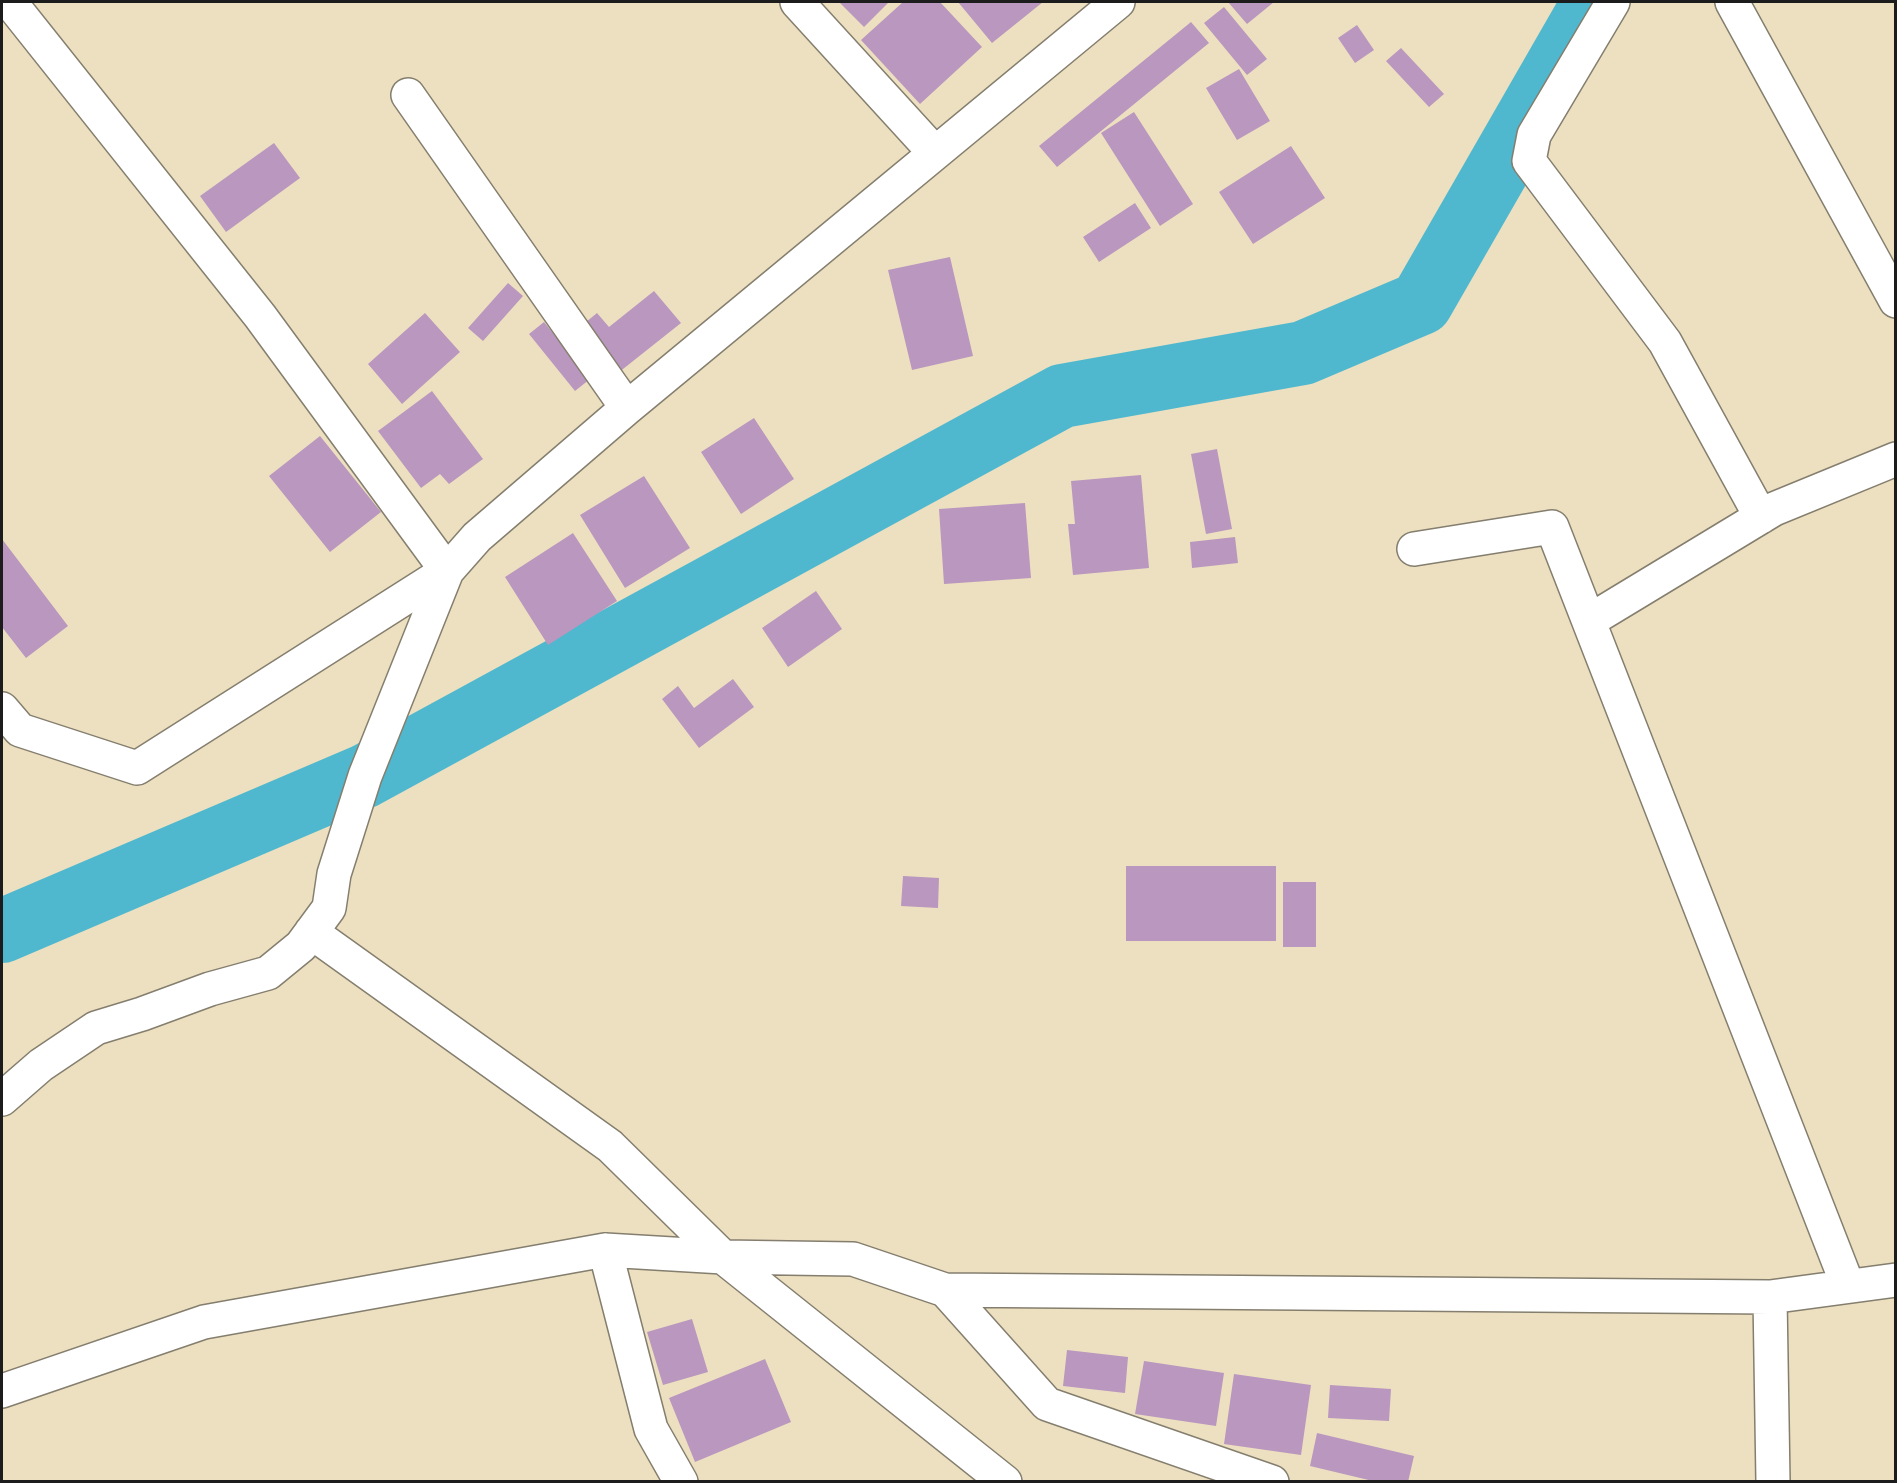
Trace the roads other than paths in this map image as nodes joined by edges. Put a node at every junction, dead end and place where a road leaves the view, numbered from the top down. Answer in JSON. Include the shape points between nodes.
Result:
{"nodes":[{"id":1,"x":10,"y":2,"type":"edge"},
{"id":2,"x":797,"y":2,"type":"edge"},
{"id":3,"x":1118,"y":2,"type":"edge"},
{"id":4,"x":1613,"y":2,"type":"edge"},
{"id":5,"x":1732,"y":2,"type":"edge"},
{"id":6,"x":408,"y":95,"type":"dead end"},
{"id":7,"x":935,"y":153,"type":"junction"},
{"id":8,"x":1896,"y":301,"type":"edge"},
{"id":9,"x":627,"y":408,"type":"junction"},
{"id":10,"x":1896,"y":459,"type":"edge"},
{"id":11,"x":1761,"y":517,"type":"junction"},
{"id":12,"x":1414,"y":549,"type":"dead end"},
{"id":13,"x":447,"y":571,"type":"junction"},
{"id":14,"x":1589,"y":621,"type":"junction"},
{"id":15,"x":2,"y":709,"type":"edge"},
{"id":16,"x":311,"y":932,"type":"junction"},
{"id":17,"x":2,"y":1099,"type":"edge"},
{"id":18,"x":605,"y":1250,"type":"junction"},
{"id":19,"x":723,"y":1257,"type":"junction"},
{"id":20,"x":1896,"y":1280,"type":"edge"},
{"id":21,"x":1848,"y":1286,"type":"junction"},
{"id":22,"x":945,"y":1290,"type":"junction"},
{"id":23,"x":1770,"y":1297,"type":"junction"},
{"id":24,"x":2,"y":1391,"type":"edge"},
{"id":25,"x":681,"y":1482,"type":"edge"},
{"id":26,"x":1005,"y":1482,"type":"edge"},
{"id":27,"x":1272,"y":1482,"type":"edge"},
{"id":28,"x":1773,"y":1482,"type":"edge"}],
"edges":[{"from":1,"to":13,"type":"street","via":[[260,316]]},
{"from":2,"to":7,"type":"street"},
{"from":3,"to":7,"type":"street"},
{"from":4,"to":11,"type":"street","via":[[1534,135],[1529,161],[1665,342]]},
{"from":5,"to":8,"type":"street"},
{"from":6,"to":9,"type":"street"},
{"from":7,"to":9,"type":"street"},
{"from":9,"to":13,"type":"street","via":[[477,537]]},
{"from":10,"to":11,"type":"street"},
{"from":11,"to":14,"type":"street"},
{"from":12,"to":14,"type":"street","via":[[1552,526]]},
{"from":13,"to":15,"type":"street","via":[[137,768],[20,730]]},
{"from":13,"to":16,"type":"street","via":[[365,776],[334,874],[329,908]]},
{"from":14,"to":21,"type":"street"},
{"from":16,"to":17,"type":"street","via":[[301,946],[268,973],[96,1028],[41,1065]]},
{"from":16,"to":19,"type":"street","via":[[610,1146]]},
{"from":18,"to":19,"type":"street"},
{"from":18,"to":24,"type":"street","via":[[204,1322]]},
{"from":18,"to":25,"type":"street","via":[[651,1429]]},
{"from":19,"to":22,"type":"street","via":[[853,1259]]},
{"from":19,"to":26,"type":"street"},
{"from":20,"to":21,"type":"street"},
{"from":21,"to":23,"type":"street"},
{"from":22,"to":23,"type":"street"},
{"from":22,"to":27,"type":"street","via":[[1047,1404]]},
{"from":23,"to":28,"type":"street"}]}
